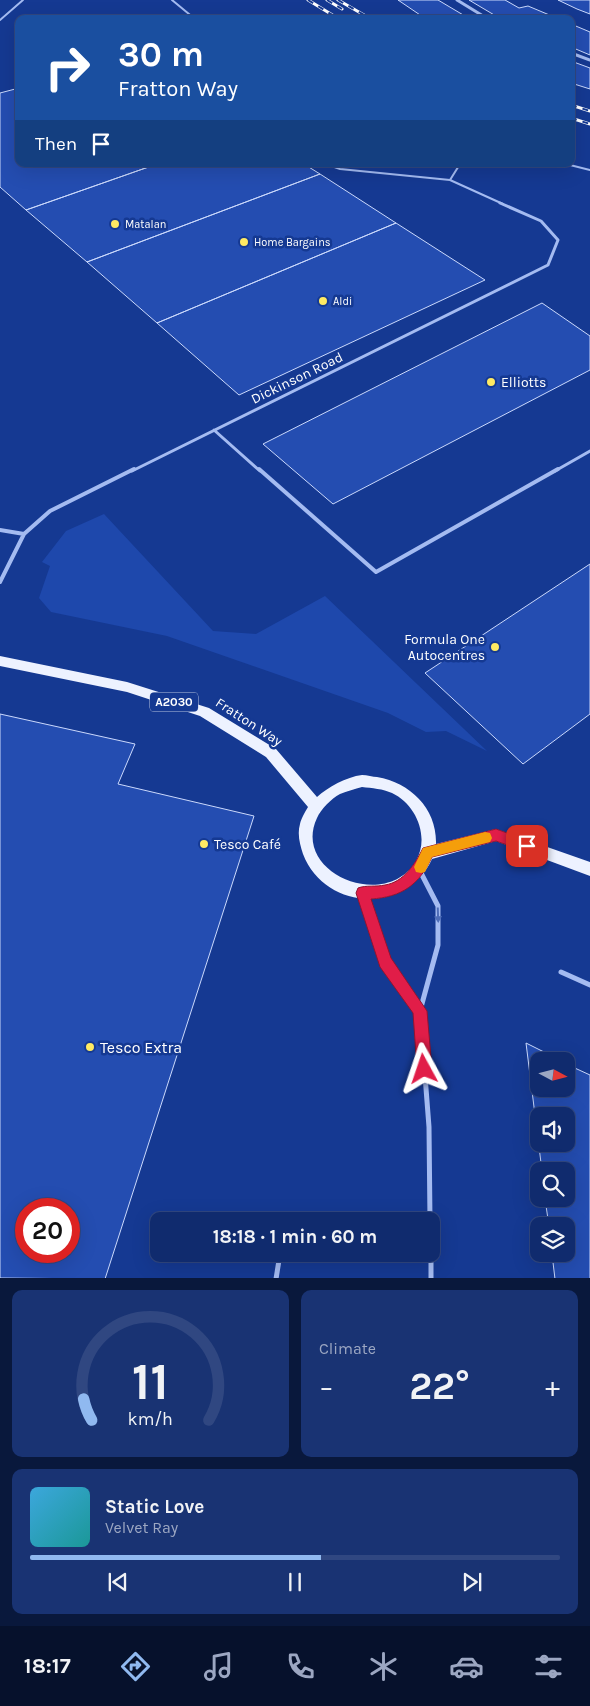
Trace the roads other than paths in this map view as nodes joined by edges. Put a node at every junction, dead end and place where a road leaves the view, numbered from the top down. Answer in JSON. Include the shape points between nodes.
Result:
{"nodes":[{"id":1,"x":23,"y":0,"type":"edge"},
{"id":2,"x":172,"y":0,"type":"edge"},
{"id":3,"x":456,"y":0,"type":"edge"},
{"id":4,"x":190,"y":15,"type":"edge"},
{"id":5,"x":481,"y":15,"type":"edge"},
{"id":6,"x":0,"y":20,"type":"edge"},
{"id":7,"x":575,"y":54,"type":"edge"},
{"id":8,"x":590,"y":60,"type":"edge"},
{"id":9,"x":575,"y":166,"type":"edge"},
{"id":10,"x":334,"y":167,"type":"edge"},
{"id":11,"x":458,"y":167,"type":"edge"},
{"id":12,"x":590,"y":170,"type":"edge"},
{"id":13,"x":450,"y":180,"type":"junction"},
{"id":14,"x":214,"y":430,"type":"junction"},
{"id":15,"x":590,"y":451,"type":"edge"},
{"id":16,"x":0,"y":530,"type":"edge"},
{"id":17,"x":24,"y":534,"type":"junction"},
{"id":18,"x":0,"y":582,"type":"edge"},
{"id":19,"x":0,"y":661,"type":"edge"},
{"id":20,"x":315,"y":805,"type":"junction"},
{"id":21,"x":428,"y":853,"type":"junction"},
{"id":22,"x":590,"y":869,"type":"edge"},
{"id":23,"x":419,"y":870,"type":"junction"},
{"id":24,"x":362,"y":893,"type":"junction"},
{"id":25,"x":561,"y":972,"type":"dead end"},
{"id":26,"x":590,"y":985,"type":"edge"},
{"id":27,"x":420,"y":1011,"type":"junction"},
{"id":28,"x":430,"y":1212,"type":"edge"},
{"id":29,"x":279,"y":1262,"type":"edge"},
{"id":30,"x":431,"y":1262,"type":"edge"},
{"id":31,"x":276,"y":1278,"type":"edge"},
{"id":32,"x":431,"y":1278,"type":"edge"}],
"edges":[{"from":1,"to":6,"type":"lane"},
{"from":2,"to":4,"type":"lane"},
{"from":3,"to":5,"type":"street"},
{"from":7,"to":8,"type":"street"},
{"from":9,"to":12,"type":"lane"},
{"from":10,"to":13,"type":"lane"},
{"from":11,"to":13,"type":"lane"},
{"from":13,"to":14,"type":"lane","name":"Dickinson Road","via":[[541,221],[558,240],[548,265]]},
{"from":14,"to":15,"type":"lane","via":[[376,572]]},
{"from":14,"to":17,"type":"lane","name":"Dickinson Road","via":[[50,511]]},
{"from":16,"to":17,"type":"lane"},
{"from":17,"to":18,"type":"lane","name":"Dickinson Road"},
{"from":19,"to":20,"type":"main road","name":"Fratton Way","number":"A2030","via":[[128,687],[204,712],[271,752]]},
{"from":20,"to":21,"type":"main road","via":[[327,793],[344,784],[362,781],[381,783],[400,791],[414,802],[425,818],[430,835]]},
{"from":20,"to":24,"type":"main road","via":[[306,822],[305,841],[311,859],[324,875],[336,883]]},
{"from":21,"to":22,"type":"main road","via":[[496,835]]},
{"from":21,"to":23,"type":"main road"},
{"from":23,"to":24,"type":"main road","via":[[406,883],[388,891]]},
{"from":23,"to":27,"type":"lane","one_way":true,"via":[[438,906],[438,945]]},
{"from":24,"to":27,"type":"lane","via":[[385,962]]},
{"from":25,"to":26,"type":"lane"},
{"from":27,"to":28,"type":"lane","via":[[429,1127]]},
{"from":29,"to":31,"type":"lane"},
{"from":30,"to":32,"type":"lane"}]}
